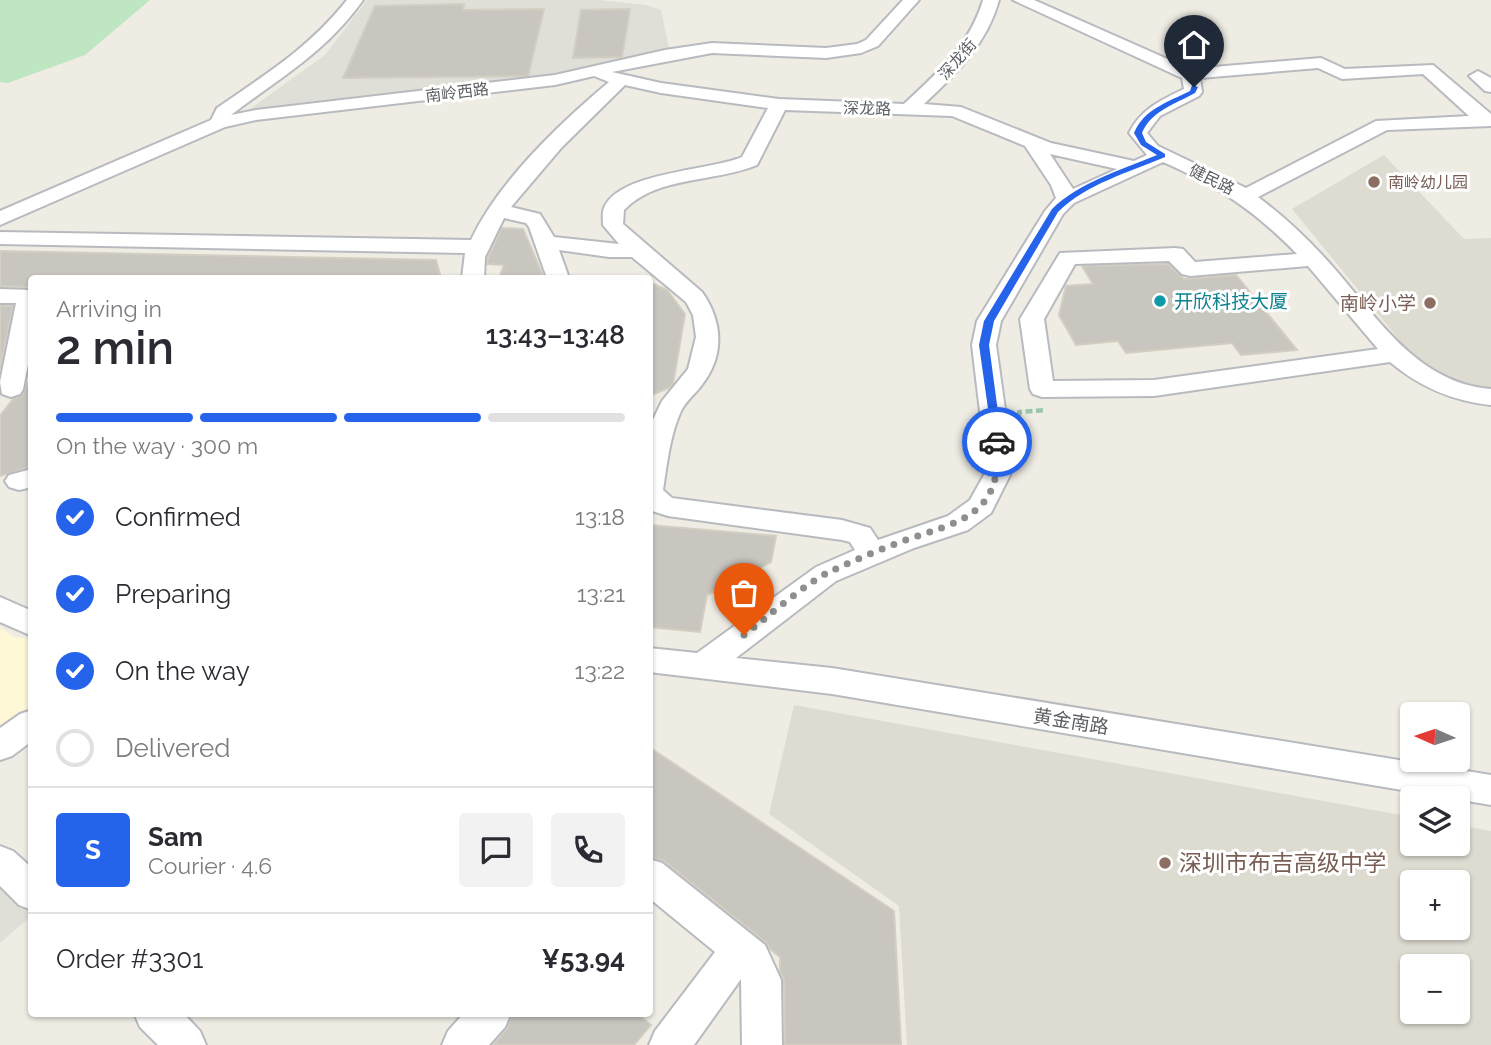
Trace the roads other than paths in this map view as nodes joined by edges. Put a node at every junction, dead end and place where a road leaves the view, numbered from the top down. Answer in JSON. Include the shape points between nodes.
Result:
{"nodes":[{"id":1,"x":355,"y":0,"type":"edge"},
{"id":2,"x":911,"y":0,"type":"edge"},
{"id":3,"x":991,"y":0,"type":"edge"},
{"id":4,"x":1021,"y":0,"type":"edge"},
{"id":5,"x":592,"y":72,"type":"junction"},
{"id":6,"x":1188,"y":74,"type":"junction"},
{"id":7,"x":622,"y":79,"type":"junction"},
{"id":8,"x":779,"y":104,"type":"junction"},
{"id":9,"x":909,"y":109,"type":"junction"},
{"id":10,"x":1488,"y":120,"type":"edge"},
{"id":11,"x":219,"y":123,"type":"junction"},
{"id":12,"x":1032,"y":143,"type":"junction"},
{"id":13,"x":1163,"y":155,"type":"junction"},
{"id":14,"x":1135,"y":167,"type":"junction"},
{"id":15,"x":1245,"y":196,"type":"junction"},
{"id":16,"x":1067,"y":199,"type":"junction"},
{"id":17,"x":500,"y":211,"type":"junction"},
{"id":18,"x":0,"y":219,"type":"edge"},
{"id":19,"x":0,"y":238,"type":"edge"},
{"id":20,"x":545,"y":242,"type":"junction"},
{"id":21,"x":476,"y":247,"type":"junction"},
{"id":22,"x":638,"y":250,"type":"junction"},
{"id":23,"x":1314,"y":259,"type":"junction"},
{"id":24,"x":472,"y":275,"type":"edge"},
{"id":25,"x":557,"y":275,"type":"edge"},
{"id":26,"x":0,"y":296,"type":"edge"},
{"id":27,"x":28,"y":297,"type":"edge"},
{"id":28,"x":28,"y":308,"type":"edge"},
{"id":29,"x":1395,"y":354,"type":"junction"},
{"id":30,"x":14,"y":389,"type":"edge"},
{"id":31,"x":1491,"y":397,"type":"edge"},
{"id":32,"x":657,"y":418,"type":"edge"},
{"id":33,"x":653,"y":454,"type":"edge"},
{"id":34,"x":654,"y":505,"type":"edge"},
{"id":35,"x":873,"y":554,"type":"junction"},
{"id":36,"x":0,"y":608,"type":"edge"},
{"id":37,"x":28,"y":623,"type":"edge"},
{"id":38,"x":653,"y":660,"type":"edge"},
{"id":39,"x":702,"y":666,"type":"junction"},
{"id":40,"x":28,"y":726,"type":"edge"},
{"id":41,"x":0,"y":746,"type":"edge"},
{"id":42,"x":1491,"y":790,"type":"edge"},
{"id":43,"x":0,"y":862,"type":"edge"},
{"id":44,"x":653,"y":878,"type":"edge"},
{"id":45,"x":28,"y":889,"type":"edge"},
{"id":46,"x":740,"y":949,"type":"junction"},
{"id":47,"x":158,"y":1017,"type":"edge"},
{"id":48,"x":487,"y":1017,"type":"edge"},
{"id":49,"x":186,"y":1045,"type":"edge"},
{"id":50,"x":462,"y":1045,"type":"edge"},
{"id":51,"x":669,"y":1045,"type":"edge"},
{"id":52,"x":762,"y":1045,"type":"edge"}],
"edges":[{"from":1,"to":11,"type":"street","via":[[308,52],[223,112]]},
{"from":2,"to":5,"type":"street","name":"南岭西路","via":[[872,43],[861,48],[825,53],[712,48]]},
{"from":3,"to":9,"type":"street","name":"深龙街","via":[[977,37]]},
{"from":4,"to":6,"type":"street"},
{"from":5,"to":7,"type":"street","name":"深龙路"},
{"from":5,"to":11,"type":"street","name":"南岭西路"},
{"from":6,"to":10,"type":"street","via":[[1321,63],[1342,74],[1427,69]]},
{"from":6,"to":13,"type":"street","name":"健民路","via":[[1193,92],[1157,110],[1143,121],[1138,133],[1143,144]]},
{"from":7,"to":8,"type":"street","name":"深龙路","via":[[661,89]]},
{"from":7,"to":17,"type":"street","via":[[559,135]]},
{"from":8,"to":9,"type":"street","name":"深龙路"},
{"from":8,"to":22,"type":"street","via":[[750,161],[728,171],[649,185],[620,201],[614,209],[613,225]]},
{"from":9,"to":12,"type":"street","name":"深龙路","via":[[955,111]]},
{"from":10,"to":15,"type":"street","via":[[1383,125]]},
{"from":11,"to":18,"type":"street","name":"南岭西路"},
{"from":12,"to":14,"type":"street","name":"深龙路"},
{"from":12,"to":16,"type":"street"},
{"from":13,"to":14,"type":"street"},
{"from":13,"to":15,"type":"street","name":"健民路"},
{"from":14,"to":16,"type":"street"},
{"from":15,"to":23,"type":"street","name":"健民路"},
{"from":16,"to":35,"type":"street","via":[[1055,211],[989,321],[984,345],[997,475],[981,506],[958,523]]},
{"from":17,"to":20,"type":"street","via":[[533,218]]},
{"from":17,"to":21,"type":"street"},
{"from":19,"to":21,"type":"street"},
{"from":20,"to":22,"type":"street"},
{"from":20,"to":25,"type":"street"},
{"from":21,"to":24,"type":"street"},
{"from":22,"to":32,"type":"street","via":[[695,298],[708,337],[696,377]]},
{"from":23,"to":29,"type":"street","name":"健民路"},
{"from":23,"to":29,"type":"street","via":[[1190,269],[1175,254],[1068,258],[1032,318],[1042,389],[1154,388]]},
{"from":26,"to":27,"type":"street"},
{"from":28,"to":30,"type":"street"},
{"from":29,"to":31,"type":"street","name":"健民路","via":[[1432,381],[1457,392]]},
{"from":32,"to":33,"type":"street"},
{"from":34,"to":35,"type":"street","via":[[842,530],[860,536]]},
{"from":35,"to":39,"type":"street","via":[[826,574]]},
{"from":36,"to":37,"type":"street"},
{"from":38,"to":39,"type":"street","name":"黄金南路"},
{"from":39,"to":42,"type":"street","name":"黄金南路","via":[[846,684]]},
{"from":40,"to":41,"type":"street"},
{"from":43,"to":45,"type":"street"},
{"from":44,"to":46,"type":"street"},
{"from":46,"to":51,"type":"street"},
{"from":46,"to":52,"type":"street","via":[[751,958],[762,980]]},
{"from":47,"to":49,"type":"street"},
{"from":48,"to":50,"type":"street"}]}
